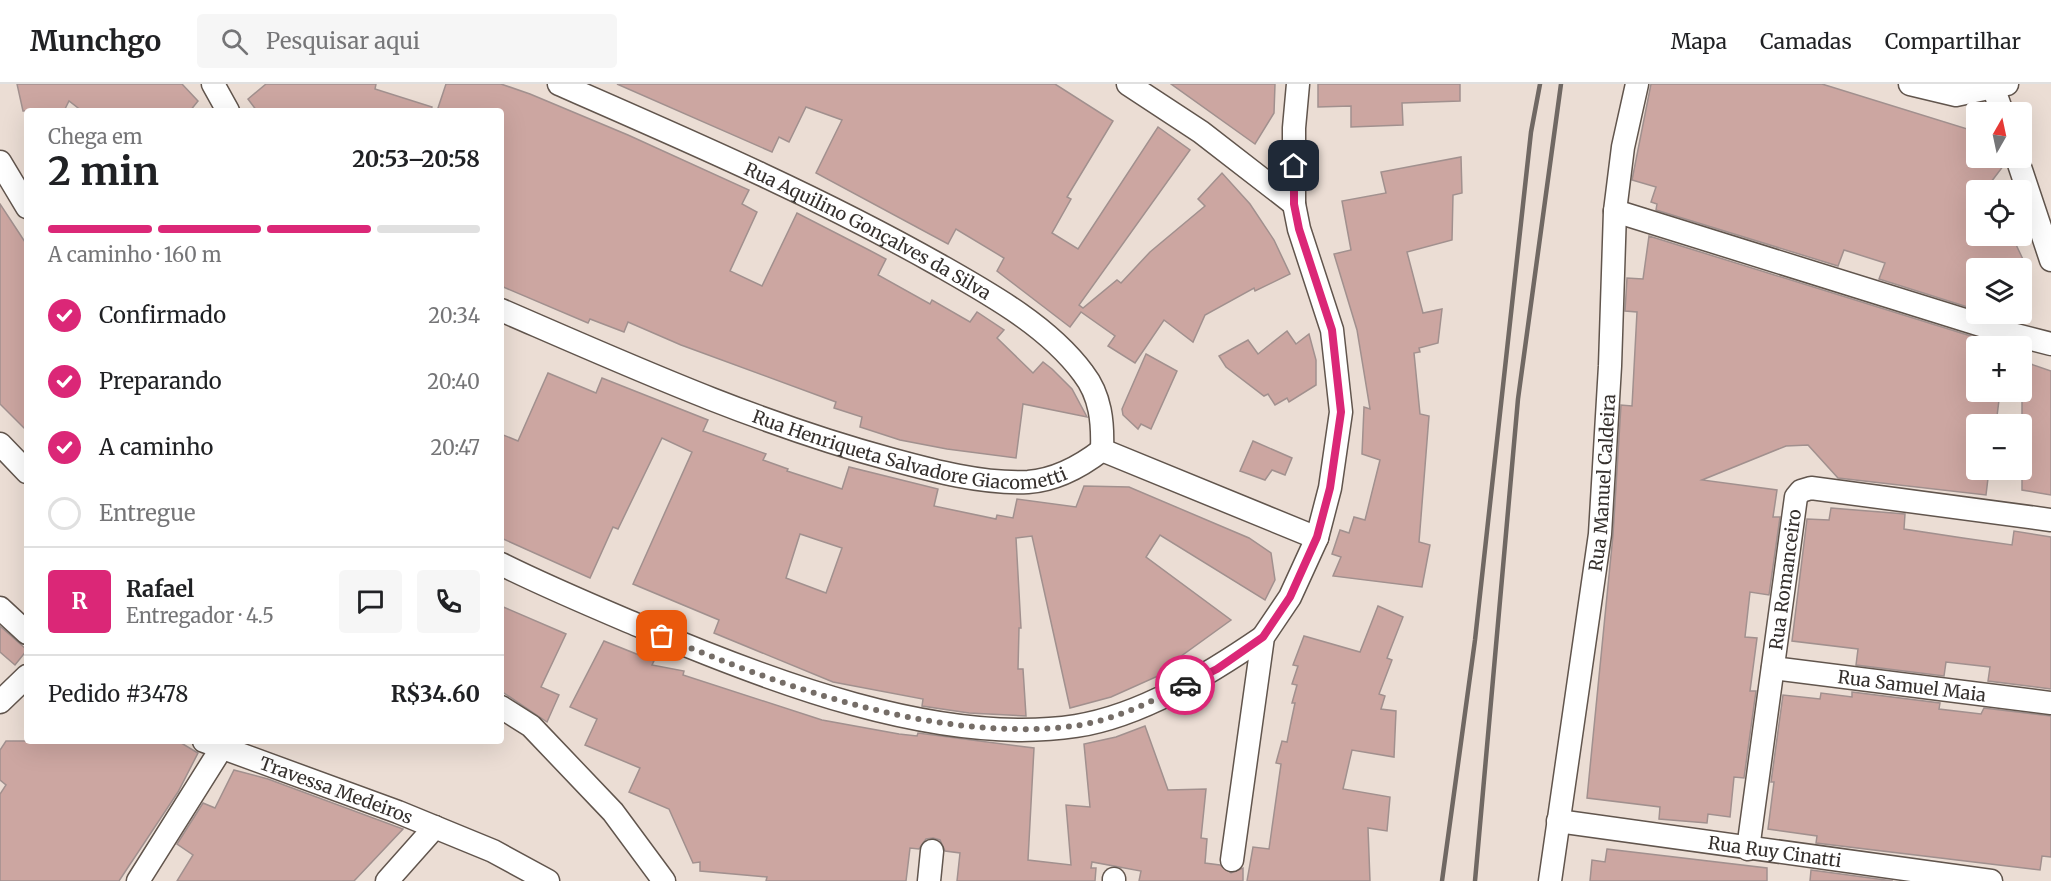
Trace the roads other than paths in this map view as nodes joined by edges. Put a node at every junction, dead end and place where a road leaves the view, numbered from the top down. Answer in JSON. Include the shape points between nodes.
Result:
{"nodes":[{"id":1,"x":213,"y":84,"type":"edge"},
{"id":2,"x":559,"y":84,"type":"edge"},
{"id":3,"x":1128,"y":84,"type":"edge"},
{"id":4,"x":1298,"y":84,"type":"edge"},
{"id":5,"x":1637,"y":84,"type":"edge"},
{"id":6,"x":1910,"y":84,"type":"edge"},
{"id":7,"x":1997,"y":85,"type":"edge"},
{"id":8,"x":2000,"y":102,"type":"edge"},
{"id":9,"x":226,"y":108,"type":"edge"},
{"id":10,"x":0,"y":162,"type":"edge"},
{"id":11,"x":2020,"y":168,"type":"edge"},
{"id":12,"x":24,"y":202,"type":"edge"},
{"id":13,"x":1294,"y":204,"type":"junction"},
{"id":14,"x":1615,"y":211,"type":"junction"},
{"id":15,"x":2051,"y":260,"type":"edge"},
{"id":16,"x":504,"y":311,"type":"edge"},
{"id":17,"x":2051,"y":344,"type":"edge"},
{"id":18,"x":0,"y":444,"type":"edge"},
{"id":19,"x":1102,"y":450,"type":"junction"},
{"id":20,"x":24,"y":469,"type":"edge"},
{"id":21,"x":2051,"y":520,"type":"edge"},
{"id":22,"x":1317,"y":537,"type":"junction"},
{"id":23,"x":504,"y":565,"type":"edge"},
{"id":24,"x":0,"y":608,"type":"edge"},
{"id":25,"x":24,"y":630,"type":"edge"},
{"id":26,"x":1263,"y":637,"type":"junction"},
{"id":27,"x":1773,"y":668,"type":"junction"},
{"id":28,"x":24,"y":679,"type":"edge"},
{"id":29,"x":0,"y":702,"type":"edge"},
{"id":30,"x":2051,"y":703,"type":"edge"},
{"id":31,"x":504,"y":709,"type":"edge"},
{"id":32,"x":213,"y":745,"type":"edge"},
{"id":33,"x":1558,"y":821,"type":"junction"},
{"id":34,"x":435,"y":827,"type":"junction"},
{"id":35,"x":1748,"y":849,"type":"junction"},
{"id":36,"x":932,"y":851,"type":"dead end"},
{"id":37,"x":1232,"y":860,"type":"dead end"},
{"id":38,"x":534,"y":878,"type":"edge"},
{"id":39,"x":138,"y":881,"type":"edge"},
{"id":40,"x":387,"y":881,"type":"edge"},
{"id":41,"x":664,"y":881,"type":"edge"},
{"id":42,"x":929,"y":881,"type":"edge"},
{"id":43,"x":1550,"y":881,"type":"edge"},
{"id":44,"x":1991,"y":881,"type":"edge"}],
"edges":[{"from":1,"to":9,"type":"street"},
{"from":2,"to":19,"type":"street","name":"Rua Aquilino Gonçalves da Silva","via":[[842,213],[981,289],[1065,351],[1085,375],[1100,407]]},
{"from":3,"to":13,"type":"street","via":[[1209,138]]},
{"from":4,"to":13,"type":"street"},
{"from":5,"to":14,"type":"street","name":"Rua Manuel Caldeira","via":[[1623,147]]},
{"from":6,"to":7,"type":"street","via":[[1956,95]]},
{"from":7,"to":8,"type":"street"},
{"from":10,"to":12,"type":"street"},
{"from":11,"to":15,"type":"street"},
{"from":13,"to":22,"type":"street","via":[[1332,330],[1341,412],[1330,488]]},
{"from":14,"to":17,"type":"street"},
{"from":14,"to":33,"type":"street","name":"Rua Manuel Caldeira","via":[[1600,534]]},
{"from":16,"to":19,"type":"street","name":"Rua Henriqueta Salvadore Giacometti","via":[[730,405],[842,446],[930,470],[1029,482],[1060,476]]},
{"from":18,"to":20,"type":"street"},
{"from":19,"to":22,"type":"street"},
{"from":21,"to":27,"type":"street","name":"Rua Romanceiro","via":[[1811,488],[1801,491],[1793,507]]},
{"from":22,"to":26,"type":"street","via":[[1290,597]]},
{"from":23,"to":26,"type":"street","via":[[723,661],[851,704],[957,725],[1005,730],[1076,726],[1123,712],[1217,669]]},
{"from":24,"to":25,"type":"street"},
{"from":26,"to":37,"type":"street"},
{"from":27,"to":30,"type":"street","name":"Rua Samuel Maia"},
{"from":27,"to":35,"type":"street","name":"Rua Romanceiro"},
{"from":28,"to":29,"type":"street"},
{"from":31,"to":41,"type":"street","via":[[531,726],[613,812]]},
{"from":32,"to":34,"type":"street","name":"Travessa Medeiros"},
{"from":32,"to":39,"type":"street"},
{"from":33,"to":35,"type":"street","name":"Rua Ruy Cinatti"},
{"from":33,"to":43,"type":"street","name":"Rua Manuel Caldeira"},
{"from":34,"to":38,"type":"street","name":"Travessa Medeiros"},
{"from":34,"to":40,"type":"street"},
{"from":35,"to":44,"type":"street","name":"Rua Ruy Cinatti"},
{"from":36,"to":42,"type":"street"}]}
